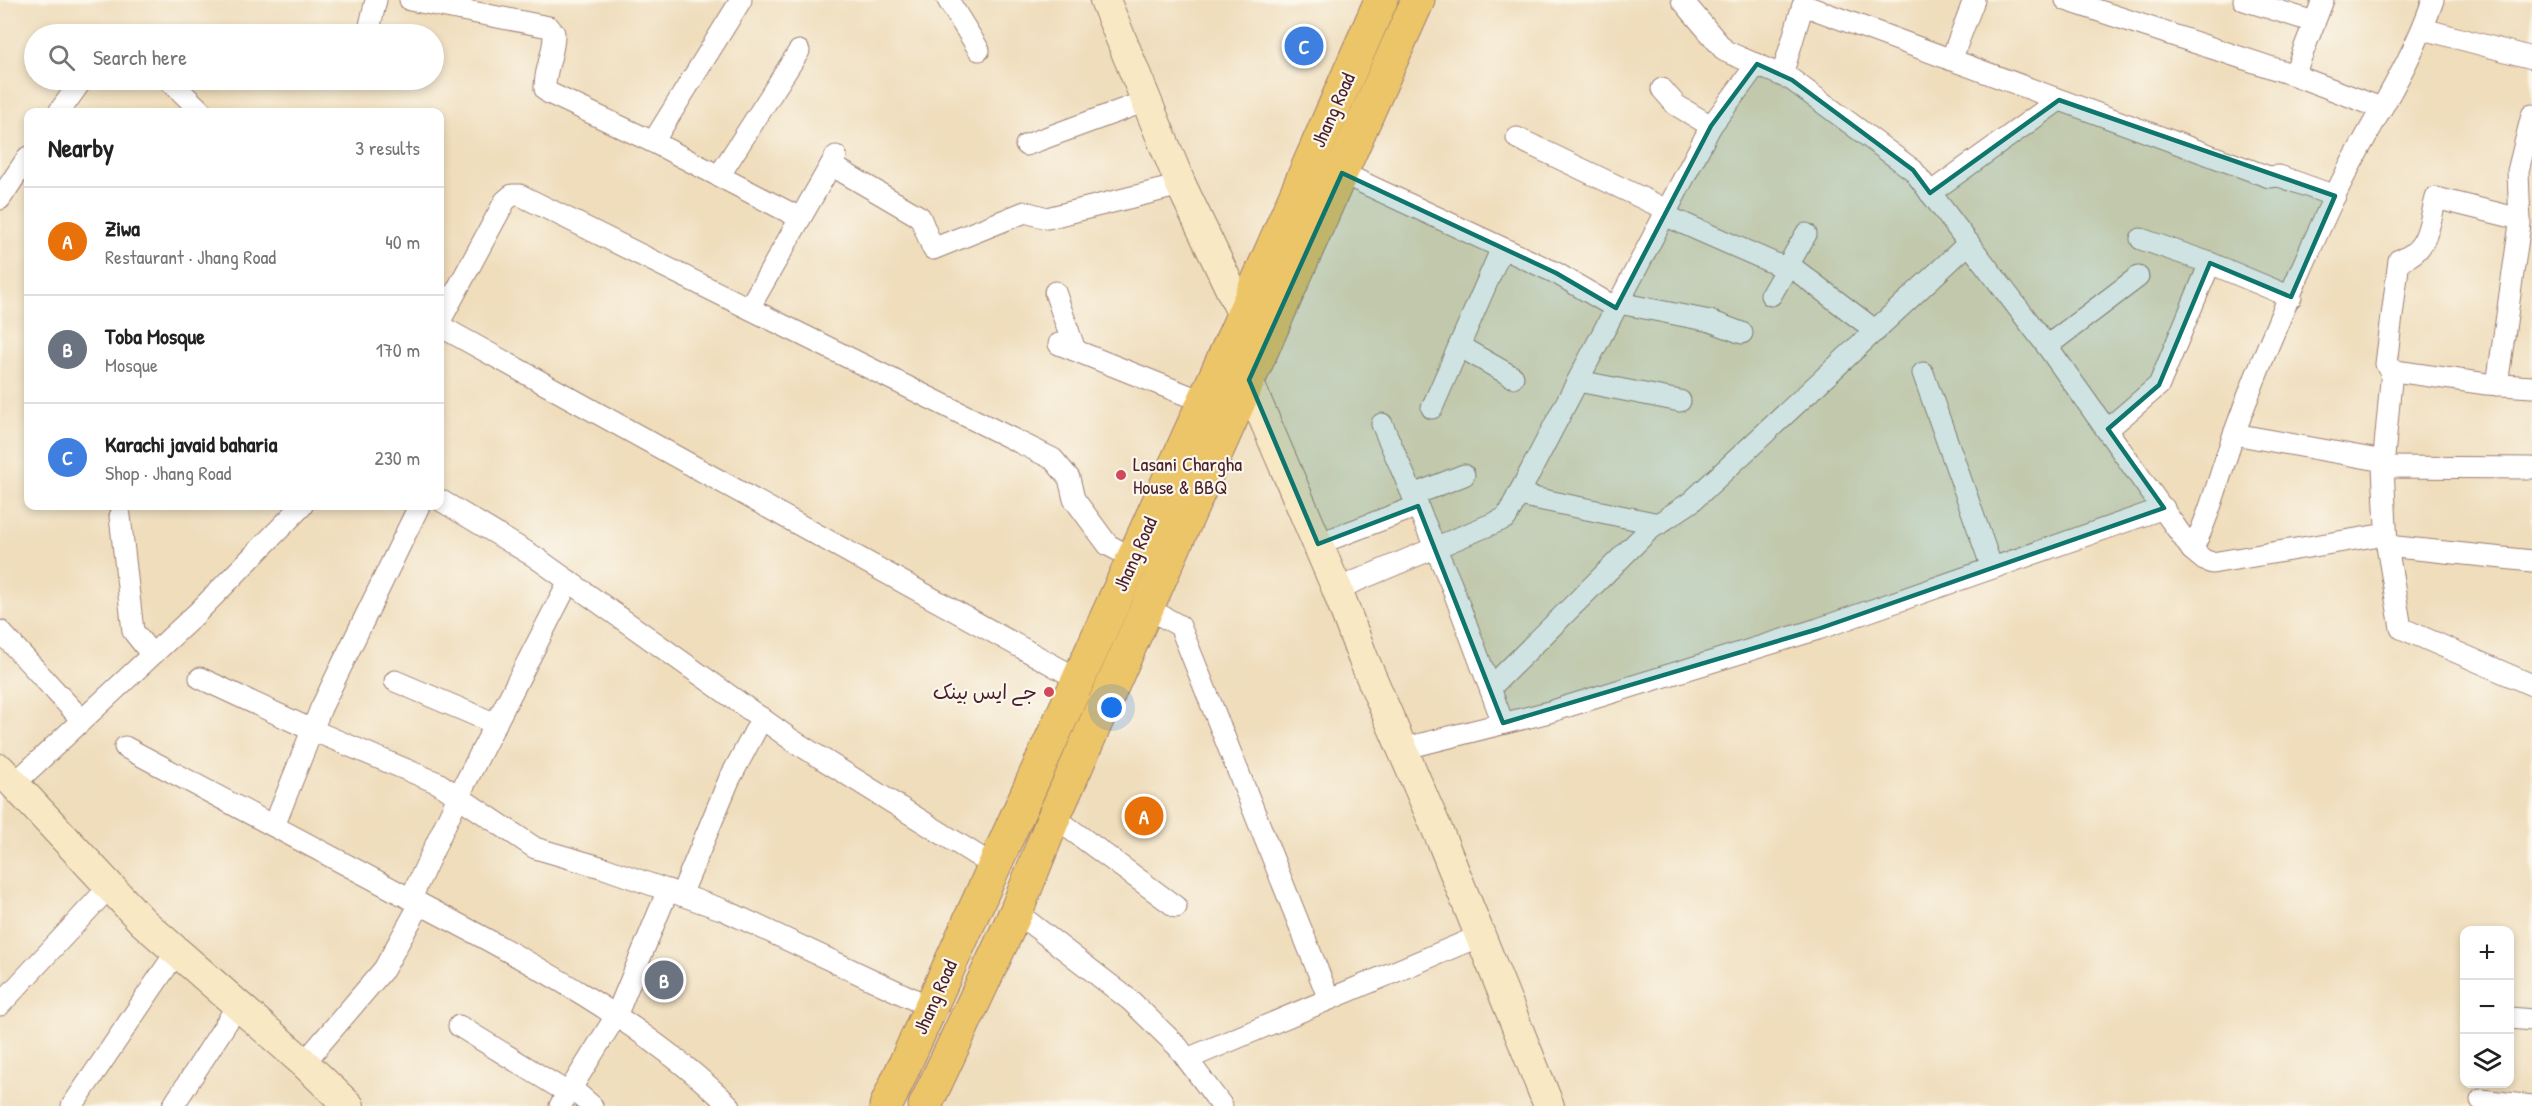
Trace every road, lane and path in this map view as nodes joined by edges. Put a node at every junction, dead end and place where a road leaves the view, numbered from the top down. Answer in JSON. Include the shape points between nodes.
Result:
{"nodes":[{"id":1,"x":376,"y":0,"type":"edge"},
{"id":2,"x":410,"y":0,"type":"edge"},
{"id":3,"x":741,"y":0,"type":"edge"},
{"id":4,"x":948,"y":0,"type":"edge"},
{"id":5,"x":1105,"y":0,"type":"edge"},
{"id":6,"x":1381,"y":0,"type":"edge"},
{"id":7,"x":1418,"y":0,"type":"edge"},
{"id":8,"x":1682,"y":0,"type":"edge"},
{"id":9,"x":1974,"y":0,"type":"edge"},
{"id":10,"x":2066,"y":0,"type":"edge"},
{"id":11,"x":2244,"y":0,"type":"edge"},
{"id":12,"x":2323,"y":0,"type":"edge"},
{"id":13,"x":2433,"y":0,"type":"edge"},
{"id":14,"x":2314,"y":22,"type":"junction"},
{"id":15,"x":370,"y":24,"type":"edge"},
{"id":16,"x":2423,"y":29,"type":"junction"},
{"id":17,"x":979,"y":50,"type":"dead end"},
{"id":18,"x":799,"y":51,"type":"dead end"},
{"id":19,"x":2532,"y":58,"type":"edge"},
{"id":20,"x":1951,"y":60,"type":"junction"},
{"id":21,"x":1757,"y":64,"type":"junction"},
{"id":22,"x":1782,"y":75,"type":"junction"},
{"id":23,"x":2294,"y":75,"type":"junction"},
{"id":24,"x":1662,"y":89,"type":"dead end"},
{"id":25,"x":75,"y":90,"type":"edge"},
{"id":26,"x":179,"y":90,"type":"edge"},
{"id":27,"x":2059,"y":100,"type":"junction"},
{"id":28,"x":1146,"y":101,"type":"junction"},
{"id":29,"x":62,"y":108,"type":"edge"},
{"id":30,"x":198,"y":108,"type":"edge"},
{"id":31,"x":2381,"y":108,"type":"junction"},
{"id":32,"x":2532,"y":115,"type":"edge"},
{"id":33,"x":1711,"y":126,"type":"junction"},
{"id":34,"x":1517,"y":138,"type":"dead end"},
{"id":35,"x":653,"y":142,"type":"junction"},
{"id":36,"x":1026,"y":145,"type":"dead end"},
{"id":37,"x":24,"y":163,"type":"edge"},
{"id":38,"x":1342,"y":173,"type":"junction"},
{"id":39,"x":719,"y":176,"type":"junction"},
{"id":40,"x":1181,"y":185,"type":"junction"},
{"id":41,"x":1930,"y":193,"type":"junction"},
{"id":42,"x":2335,"y":196,"type":"junction"},
{"id":43,"x":0,"y":199,"type":"edge"},
{"id":44,"x":1666,"y":213,"type":"junction"},
{"id":45,"x":800,"y":218,"type":"junction"},
{"id":46,"x":2520,"y":219,"type":"junction"},
{"id":47,"x":1806,"y":234,"type":"dead end"},
{"id":48,"x":2140,"y":239,"type":"dead end"},
{"id":49,"x":1969,"y":243,"type":"junction"},
{"id":50,"x":1501,"y":250,"type":"junction"},
{"id":51,"x":2210,"y":263,"type":"junction"},
{"id":52,"x":1788,"y":267,"type":"junction"},
{"id":53,"x":2138,"y":277,"type":"dead end"},
{"id":54,"x":1055,"y":292,"type":"dead end"},
{"id":55,"x":1770,"y":295,"type":"dead end"},
{"id":56,"x":2291,"y":297,"type":"junction"},
{"id":57,"x":1618,"y":305,"type":"junction"},
{"id":58,"x":749,"y":308,"type":"junction"},
{"id":59,"x":444,"y":314,"type":"edge"},
{"id":60,"x":444,"y":328,"type":"edge"},
{"id":61,"x":1237,"y":328,"type":"junction"},
{"id":62,"x":1876,"y":331,"type":"junction"},
{"id":63,"x":1742,"y":333,"type":"dead end"},
{"id":64,"x":1459,"y":346,"type":"junction"},
{"id":65,"x":2047,"y":346,"type":"junction"},
{"id":66,"x":2392,"y":370,"type":"junction"},
{"id":67,"x":1923,"y":373,"type":"dead end"},
{"id":68,"x":1513,"y":377,"type":"dead end"},
{"id":69,"x":1249,"y":380,"type":"junction"},
{"id":70,"x":1578,"y":381,"type":"junction"},
{"id":71,"x":2497,"y":385,"type":"junction"},
{"id":72,"x":2532,"y":387,"type":"edge"},
{"id":73,"x":1680,"y":401,"type":"dead end"},
{"id":74,"x":1204,"y":402,"type":"junction"},
{"id":75,"x":1432,"y":408,"type":"dead end"},
{"id":76,"x":1382,"y":424,"type":"dead end"},
{"id":77,"x":2108,"y":429,"type":"junction"},
{"id":78,"x":2234,"y":434,"type":"junction"},
{"id":79,"x":2384,"y":464,"type":"junction"},
{"id":80,"x":2532,"y":468,"type":"edge"},
{"id":81,"x":1464,"y":475,"type":"dead end"},
{"id":82,"x":1519,"y":495,"type":"junction"},
{"id":83,"x":1416,"y":501,"type":"junction"},
{"id":84,"x":444,"y":502,"type":"edge"},
{"id":85,"x":2164,"y":508,"type":"junction"},
{"id":86,"x":298,"y":510,"type":"edge"},
{"id":87,"x":417,"y":510,"type":"edge"},
{"id":88,"x":120,"y":516,"type":"dead end"},
{"id":89,"x":1659,"y":524,"type":"junction"},
{"id":90,"x":2387,"y":540,"type":"junction"},
{"id":91,"x":1318,"y":544,"type":"junction"},
{"id":92,"x":1436,"y":548,"type":"junction"},
{"id":93,"x":2192,"y":550,"type":"junction"},
{"id":94,"x":1133,"y":558,"type":"junction"},
{"id":95,"x":2532,"y":561,"type":"edge"},
{"id":96,"x":1992,"y":568,"type":"junction"},
{"id":97,"x":569,"y":581,"type":"junction"},
{"id":98,"x":1337,"y":589,"type":"junction"},
{"id":99,"x":1147,"y":608,"type":"junction"},
{"id":100,"x":0,"y":631,"type":"edge"},
{"id":101,"x":152,"y":655,"type":"junction"},
{"id":102,"x":200,"y":678,"type":"dead end"},
{"id":103,"x":1078,"y":679,"type":"junction"},
{"id":104,"x":395,"y":681,"type":"dead end"},
{"id":105,"x":2532,"y":685,"type":"edge"},
{"id":106,"x":1490,"y":688,"type":"junction"},
{"id":107,"x":762,"y":718,"type":"junction"},
{"id":108,"x":82,"y":720,"type":"junction"},
{"id":109,"x":1503,"y":723,"type":"junction"},
{"id":110,"x":496,"y":724,"type":"junction"},
{"id":111,"x":312,"y":730,"type":"junction"},
{"id":112,"x":125,"y":747,"type":"dead end"},
{"id":113,"x":1402,"y":749,"type":"junction"},
{"id":114,"x":7,"y":777,"type":"edge"},
{"id":115,"x":458,"y":797,"type":"junction"},
{"id":116,"x":1054,"y":818,"type":"junction"},
{"id":117,"x":274,"y":826,"type":"junction"},
{"id":118,"x":994,"y":866,"type":"junction"},
{"id":119,"x":110,"y":886,"type":"junction"},
{"id":120,"x":675,"y":893,"type":"junction"},
{"id":121,"x":415,"y":901,"type":"junction"},
{"id":122,"x":1176,"y":908,"type":"dead end"},
{"id":123,"x":1016,"y":912,"type":"junction"},
{"id":124,"x":1480,"y":936,"type":"junction"},
{"id":125,"x":177,"y":951,"type":"junction"},
{"id":126,"x":1329,"y":999,"type":"junction"},
{"id":127,"x":0,"y":1005,"type":"edge"},
{"id":128,"x":238,"y":1005,"type":"junction"},
{"id":129,"x":930,"y":1007,"type":"junction"},
{"id":130,"x":616,"y":1016,"type":"junction"},
{"id":131,"x":2514,"y":1018,"type":"edge"},
{"id":132,"x":2532,"y":1020,"type":"edge"},
{"id":133,"x":459,"y":1026,"type":"dead end"},
{"id":134,"x":1187,"y":1059,"type":"junction"},
{"id":135,"x":304,"y":1064,"type":"junction"},
{"id":136,"x":566,"y":1096,"type":"edge"},
{"id":137,"x":2481,"y":1100,"type":"dead end"},
{"id":138,"x":338,"y":1102,"type":"edge"},
{"id":139,"x":72,"y":1106,"type":"edge"},
{"id":140,"x":173,"y":1106,"type":"edge"},
{"id":141,"x":592,"y":1106,"type":"edge"},
{"id":142,"x":730,"y":1106,"type":"edge"},
{"id":143,"x":886,"y":1106,"type":"edge"},
{"id":144,"x":925,"y":1106,"type":"edge"},
{"id":145,"x":1222,"y":1106,"type":"edge"},
{"id":146,"x":1549,"y":1106,"type":"edge"},
{"id":147,"x":2532,"y":1106,"type":"edge"}],
"edges":[{"from":1,"to":15,"type":"street"},
{"from":2,"to":35,"type":"street","via":[[549,27],[554,41],[545,89]]},
{"from":3,"to":35,"type":"street"},
{"from":4,"to":17,"type":"street"},
{"from":5,"to":28,"type":"main road"},
{"from":6,"to":61,"type":"main road","name":"Jhang Road"},
{"from":7,"to":38,"type":"main road","name":"Jhang Road"},
{"from":8,"to":21,"type":"street","via":[[1725,51]]},
{"from":9,"to":20,"type":"street"},
{"from":10,"to":23,"type":"street"},
{"from":11,"to":14,"type":"street"},
{"from":12,"to":14,"type":"street"},
{"from":13,"to":16,"type":"street"},
{"from":14,"to":23,"type":"street"},
{"from":16,"to":19,"type":"street"},
{"from":16,"to":31,"type":"street"},
{"from":18,"to":39,"type":"street"},
{"from":20,"to":22,"type":"street","via":[[1803,5]]},
{"from":20,"to":27,"type":"street"},
{"from":21,"to":22,"type":"street"},
{"from":21,"to":33,"type":"street"},
{"from":22,"to":41,"type":"street","via":[[1913,170]]},
{"from":23,"to":31,"type":"street"},
{"from":24,"to":33,"type":"street","via":[[1676,105]]},
{"from":25,"to":29,"type":"street"},
{"from":26,"to":30,"type":"street"},
{"from":27,"to":41,"type":"street"},
{"from":27,"to":42,"type":"street","via":[[2269,177],[2279,176]]},
{"from":28,"to":36,"type":"street"},
{"from":28,"to":40,"type":"main road"},
{"from":31,"to":42,"type":"street"},
{"from":32,"to":46,"type":"street","via":[[2518,171]]},
{"from":33,"to":44,"type":"street"},
{"from":34,"to":44,"type":"street"},
{"from":35,"to":39,"type":"street"},
{"from":37,"to":43,"type":"street"},
{"from":38,"to":50,"type":"street"},
{"from":38,"to":69,"type":"main road","name":"Jhang Road"},
{"from":39,"to":45,"type":"street"},
{"from":40,"to":45,"type":"street","via":[[1047,218],[1025,212],[933,249],[920,217],[834,161]]},
{"from":40,"to":61,"type":"main road"},
{"from":41,"to":49,"type":"street"},
{"from":42,"to":56,"type":"street"},
{"from":44,"to":52,"type":"street"},
{"from":44,"to":57,"type":"street"},
{"from":45,"to":58,"type":"street"},
{"from":46,"to":66,"type":"street","via":[[2436,198],[2422,248],[2399,260],[2386,356],[2386,364]]},
{"from":46,"to":71,"type":"street"},
{"from":47,"to":52,"type":"street"},
{"from":48,"to":51,"type":"street"},
{"from":49,"to":62,"type":"street"},
{"from":49,"to":65,"type":"street"},
{"from":50,"to":57,"type":"street"},
{"from":50,"to":64,"type":"street"},
{"from":51,"to":56,"type":"street"},
{"from":51,"to":77,"type":"street","via":[[2159,385]]},
{"from":52,"to":55,"type":"street"},
{"from":52,"to":62,"type":"street"},
{"from":53,"to":65,"type":"street"},
{"from":54,"to":74,"type":"street","via":[[1067,347]]},
{"from":56,"to":78,"type":"street"},
{"from":57,"to":63,"type":"street","via":[[1710,321]]},
{"from":57,"to":70,"type":"street"},
{"from":58,"to":59,"type":"street","via":[[520,195],[512,195],[505,201]]},
{"from":58,"to":94,"type":"street","via":[[1053,459],[1069,478],[1074,499],[1108,545]]},
{"from":60,"to":103,"type":"street"},
{"from":61,"to":69,"type":"main road"},
{"from":61,"to":74,"type":"main road","name":"Jhang Road"},
{"from":62,"to":89,"type":"street","via":[[1691,502]]},
{"from":64,"to":68,"type":"street"},
{"from":64,"to":75,"type":"street"},
{"from":65,"to":77,"type":"street"},
{"from":66,"to":71,"type":"street"},
{"from":66,"to":79,"type":"street"},
{"from":67,"to":96,"type":"street"},
{"from":69,"to":91,"type":"main road"},
{"from":69,"to":99,"type":"main road","name":"Jhang Road"},
{"from":70,"to":73,"type":"street"},
{"from":70,"to":82,"type":"street"},
{"from":71,"to":72,"type":"street"},
{"from":74,"to":94,"type":"main road","name":"Jhang Road"},
{"from":76,"to":83,"type":"street"},
{"from":77,"to":85,"type":"street"},
{"from":78,"to":79,"type":"street"},
{"from":78,"to":93,"type":"street"},
{"from":79,"to":80,"type":"street"},
{"from":79,"to":90,"type":"street"},
{"from":81,"to":83,"type":"street"},
{"from":82,"to":89,"type":"street"},
{"from":82,"to":92,"type":"street","via":[[1506,518]]},
{"from":83,"to":91,"type":"street"},
{"from":83,"to":92,"type":"street"},
{"from":84,"to":97,"type":"street"},
{"from":85,"to":93,"type":"street"},
{"from":85,"to":96,"type":"street"},
{"from":86,"to":101,"type":"street"},
{"from":87,"to":111,"type":"street"},
{"from":88,"to":101,"type":"street","via":[[133,631]]},
{"from":89,"to":106,"type":"street"},
{"from":90,"to":93,"type":"street","via":[[2212,563]]},
{"from":90,"to":95,"type":"street"},
{"from":90,"to":105,"type":"street","via":[[2401,628]]},
{"from":91,"to":98,"type":"main road"},
{"from":92,"to":98,"type":"street"},
{"from":92,"to":106,"type":"street"},
{"from":94,"to":103,"type":"main road","name":"Jhang Road"},
{"from":96,"to":109,"type":"street","via":[[1818,629]]},
{"from":97,"to":107,"type":"street"},
{"from":97,"to":110,"type":"street"},
{"from":98,"to":113,"type":"main road"},
{"from":99,"to":116,"type":"main road","name":"Jhang Road"},
{"from":99,"to":126,"type":"street","via":[[1180,626]]},
{"from":100,"to":108,"type":"street"},
{"from":101,"to":108,"type":"street"},
{"from":102,"to":111,"type":"street"},
{"from":103,"to":118,"type":"main road","name":"Jhang Road"},
{"from":104,"to":110,"type":"street"},
{"from":106,"to":109,"type":"street"},
{"from":107,"to":118,"type":"street"},
{"from":107,"to":120,"type":"street"},
{"from":108,"to":114,"type":"street"},
{"from":109,"to":113,"type":"street"},
{"from":110,"to":115,"type":"street"},
{"from":111,"to":115,"type":"street","via":[[438,783]]},
{"from":111,"to":117,"type":"street"},
{"from":112,"to":117,"type":"street"},
{"from":113,"to":124,"type":"main road"},
{"from":114,"to":119,"type":"main road"},
{"from":115,"to":120,"type":"street","via":[[534,848]]},
{"from":115,"to":121,"type":"street"},
{"from":116,"to":122,"type":"street"},
{"from":116,"to":123,"type":"main road","name":"Jhang Road"},
{"from":117,"to":121,"type":"street"},
{"from":118,"to":129,"type":"main road","name":"Jhang Road"},
{"from":119,"to":125,"type":"main road"},
{"from":119,"to":127,"type":"street"},
{"from":120,"to":129,"type":"street","via":[[724,910]]},
{"from":120,"to":130,"type":"street"},
{"from":121,"to":130,"type":"street","via":[[485,937]]},
{"from":121,"to":135,"type":"street","via":[[384,969]]},
{"from":123,"to":134,"type":"street","via":[[1131,1001]]},
{"from":123,"to":144,"type":"main road","name":"Jhang Road"},
{"from":124,"to":126,"type":"street"},
{"from":124,"to":146,"type":"main road"},
{"from":125,"to":128,"type":"main road"},
{"from":125,"to":139,"type":"street"},
{"from":126,"to":134,"type":"street"},
{"from":128,"to":135,"type":"main road"},
{"from":128,"to":140,"type":"street"},
{"from":129,"to":143,"type":"main road","name":"Jhang Road"},
{"from":130,"to":136,"type":"street"},
{"from":130,"to":142,"type":"street"},
{"from":131,"to":132,"type":"street"},
{"from":133,"to":136,"type":"street"},
{"from":134,"to":145,"type":"street"},
{"from":135,"to":138,"type":"main road"},
{"from":136,"to":141,"type":"street"},
{"from":137,"to":147,"type":"street"}]}
